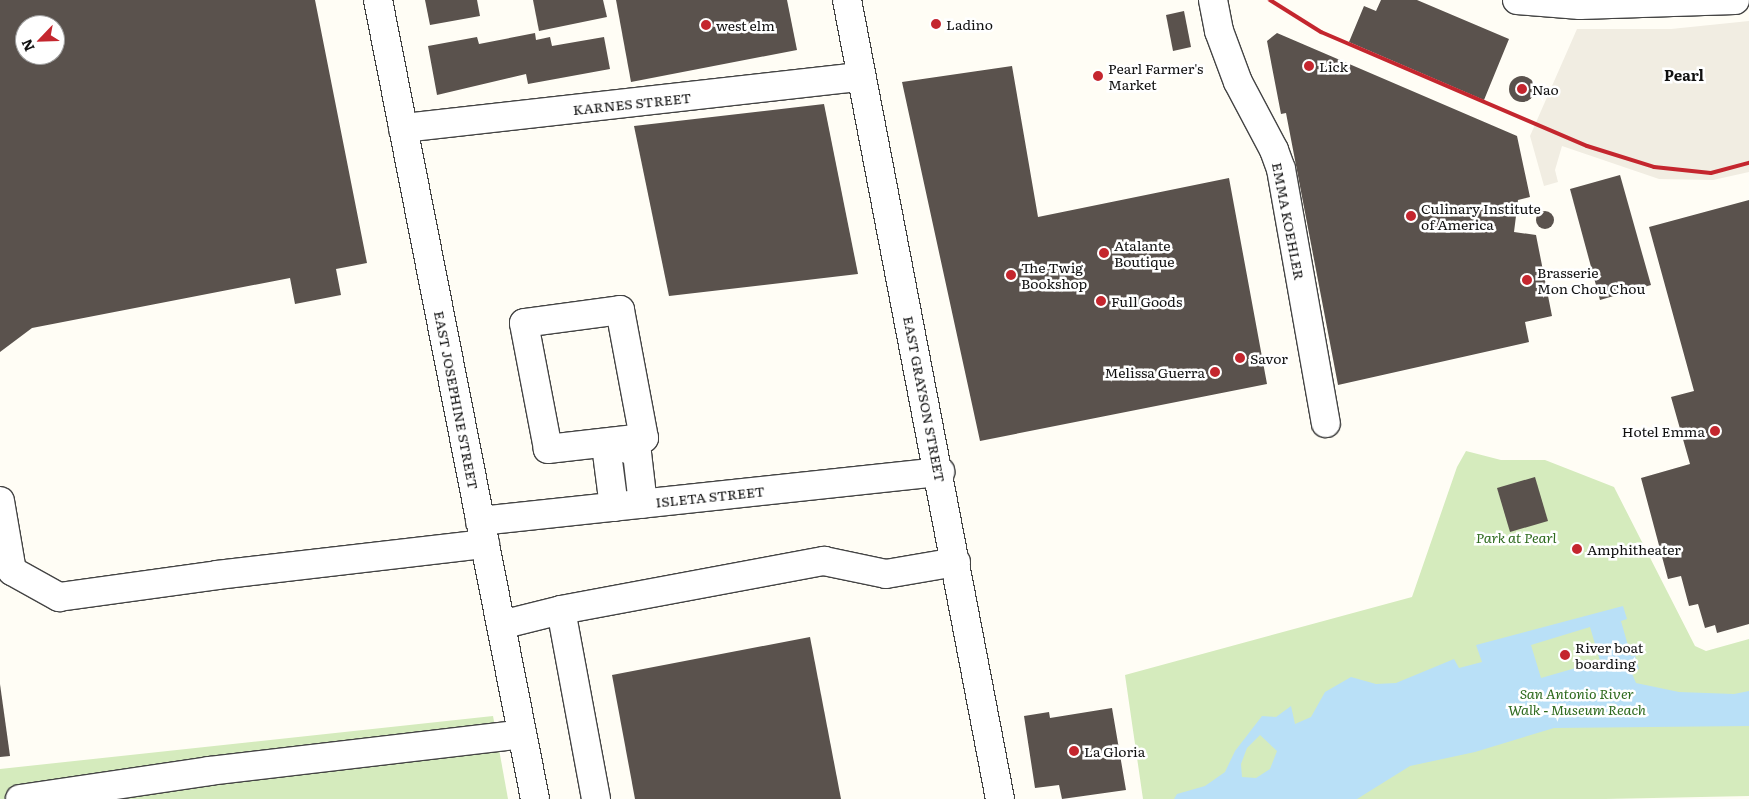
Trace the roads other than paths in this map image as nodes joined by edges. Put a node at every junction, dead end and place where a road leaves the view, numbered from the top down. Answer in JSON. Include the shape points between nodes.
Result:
{"nodes":[{"id":1,"x":378,"y":0,"type":"edge"},
{"id":2,"x":847,"y":0,"type":"edge"},
{"id":3,"x":1213,"y":0,"type":"edge"},
{"id":4,"x":1516,"y":0,"type":"edge"},
{"id":5,"x":1735,"y":0,"type":"edge"},
{"id":6,"x":1694,"y":2,"type":"edge"},
{"id":7,"x":861,"y":77,"type":"junction"},
{"id":8,"x":404,"y":128,"type":"junction"},
{"id":9,"x":1326,"y":423,"type":"dead end"},
{"id":10,"x":620,"y":443,"type":"junction"},
{"id":11,"x":940,"y":472,"type":"junction"},
{"id":12,"x":0,"y":501,"type":"edge"},
{"id":13,"x":643,"y":504,"type":"junction"},
{"id":14,"x":614,"y":507,"type":"junction"},
{"id":15,"x":483,"y":533,"type":"junction"},
{"id":16,"x":956,"y":562,"type":"junction"},
{"id":17,"x":561,"y":610,"type":"junction"},
{"id":18,"x":501,"y":625,"type":"junction"},
{"id":19,"x":522,"y":734,"type":"junction"},
{"id":20,"x":20,"y":799,"type":"edge"},
{"id":21,"x":535,"y":799,"type":"edge"},
{"id":22,"x":596,"y":799,"type":"edge"},
{"id":23,"x":1000,"y":799,"type":"edge"}],
"edges":[{"from":1,"to":8,"type":"street","name":"EAST JOSEPHINE STREET"},
{"from":2,"to":7,"type":"street","name":"EAST GRAYSON STREET"},
{"from":3,"to":9,"type":"street","name":"EMMA KOEHLER","via":[[1238,82],[1281,169]]},
{"from":4,"to":6,"type":"street","via":[[1580,5]]},
{"from":5,"to":6,"type":"street"},
{"from":7,"to":8,"type":"street","name":"KARNES STREET"},
{"from":7,"to":11,"type":"street","name":"EAST GRAYSON STREET"},
{"from":8,"to":15,"type":"street","name":"EAST JOSEPHINE STREET"},
{"from":10,"to":10,"type":"street","via":[[548,449],[524,323],[620,310],[644,438]]},
{"from":10,"to":13,"type":"street","via":[[637,453]]},
{"from":10,"to":14,"type":"street","via":[[607,453]]},
{"from":11,"to":13,"type":"street","name":"ISLETA STREET"},
{"from":11,"to":16,"type":"street","name":"EAST GRAYSON STREET"},
{"from":12,"to":15,"type":"street","name":"ISLETA STREET","via":[[12,571],[59,598]]},
{"from":13,"to":14,"type":"street","name":"ISLETA STREET"},
{"from":14,"to":15,"type":"street","name":"ISLETA STREET"},
{"from":15,"to":18,"type":"street","name":"EAST JOSEPHINE STREET"},
{"from":16,"to":17,"type":"street","via":[[886,574],[824,561]]},
{"from":16,"to":23,"type":"street","name":"EAST GRAYSON STREET"},
{"from":17,"to":18,"type":"street"},
{"from":17,"to":22,"type":"street"},
{"from":18,"to":19,"type":"street","name":"EAST JOSEPHINE STREET"},
{"from":19,"to":20,"type":"street","via":[[199,773]]},
{"from":19,"to":21,"type":"street","name":"EAST JOSEPHINE STREET"}]}
